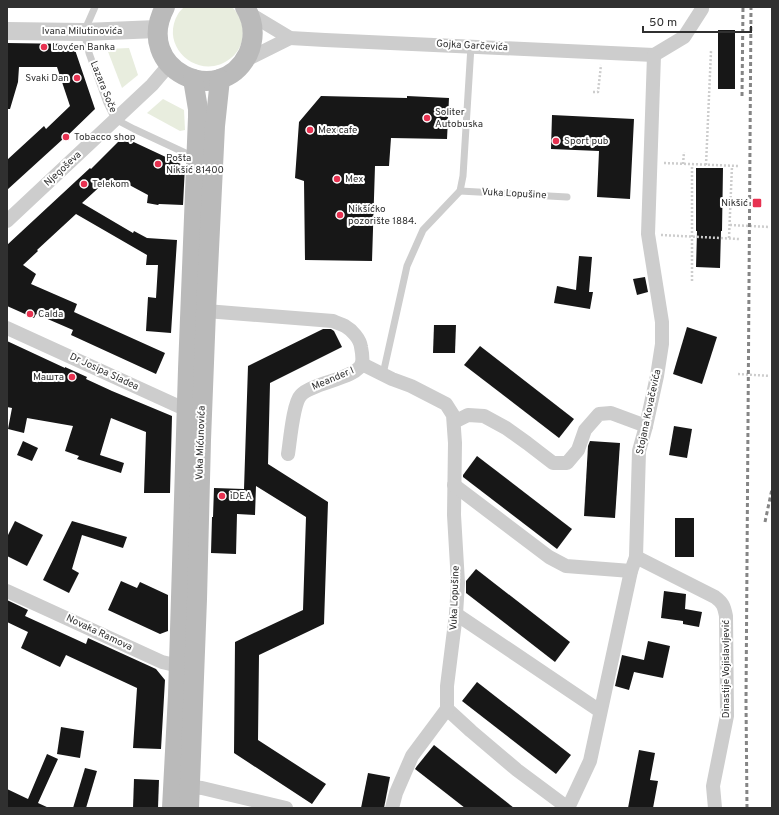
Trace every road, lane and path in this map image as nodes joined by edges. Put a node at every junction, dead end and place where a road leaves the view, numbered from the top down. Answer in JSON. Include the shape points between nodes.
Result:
{"nodes":[{"id":1,"x":95,"y":7,"type":"edge"},
{"id":2,"x":165,"y":7,"type":"edge"},
{"id":3,"x":702,"y":7,"type":"edge"},
{"id":4,"x":247,"y":11,"type":"edge"},
{"id":5,"x":157,"y":29,"type":"junction"},
{"id":6,"x":7,"y":31,"type":"edge"},
{"id":7,"x":84,"y":32,"type":"junction"},
{"id":8,"x":290,"y":38,"type":"junction"},
{"id":9,"x":472,"y":46,"type":"junction"},
{"id":10,"x":711,"y":51,"type":"dead end"},
{"id":11,"x":603,"y":53,"type":"junction"},
{"id":12,"x":654,"y":55,"type":"junction"},
{"id":13,"x":244,"y":61,"type":"junction"},
{"id":14,"x":170,"y":65,"type":"junction"},
{"id":15,"x":193,"y":79,"type":"junction"},
{"id":16,"x":220,"y":79,"type":"junction"},
{"id":17,"x":593,"y":92,"type":"dead end"},
{"id":18,"x":115,"y":119,"type":"junction"},
{"id":19,"x":684,"y":152,"type":"dead end"},
{"id":20,"x":196,"y":158,"type":"junction"},
{"id":21,"x":650,"y":163,"type":"junction"},
{"id":22,"x":683,"y":164,"type":"junction"},
{"id":23,"x":692,"y":165,"type":"junction"},
{"id":24,"x":706,"y":165,"type":"junction"},
{"id":25,"x":732,"y":166,"type":"junction"},
{"id":26,"x":739,"y":166,"type":"dead end"},
{"id":27,"x":460,"y":191,"type":"junction"},
{"id":28,"x":567,"y":197,"type":"dead end"},
{"id":29,"x":7,"y":221,"type":"edge"},
{"id":30,"x":730,"y":225,"type":"junction"},
{"id":31,"x":770,"y":227,"type":"dead end"},
{"id":32,"x":648,"y":234,"type":"junction"},
{"id":33,"x":691,"y":236,"type":"junction"},
{"id":34,"x":729,"y":238,"type":"junction"},
{"id":35,"x":738,"y":239,"type":"dead end"},
{"id":36,"x":692,"y":281,"type":"dead end"},
{"id":37,"x":206,"y":311,"type":"junction"},
{"id":38,"x":7,"y":328,"type":"edge"},
{"id":39,"x":362,"y":364,"type":"junction"},
{"id":40,"x":383,"y":374,"type":"junction"},
{"id":41,"x":738,"y":374,"type":"dead end"},
{"id":42,"x":770,"y":376,"type":"dead end"},
{"id":43,"x":195,"y":407,"type":"junction"},
{"id":44,"x":454,"y":422,"type":"junction"},
{"id":45,"x":646,"y":426,"type":"junction"},
{"id":46,"x":288,"y":454,"type":"dead end"},
{"id":47,"x":454,"y":485,"type":"junction"},
{"id":48,"x":636,"y":557,"type":"junction"},
{"id":49,"x":631,"y":571,"type":"junction"},
{"id":50,"x":7,"y":591,"type":"edge"},
{"id":51,"x":456,"y":614,"type":"junction"},
{"id":52,"x":187,"y":666,"type":"junction"},
{"id":53,"x":447,"y":709,"type":"junction"},
{"id":54,"x":600,"y":711,"type":"junction"},
{"id":55,"x":190,"y":787,"type":"junction"},
{"id":56,"x":172,"y":808,"type":"edge"},
{"id":57,"x":189,"y":808,"type":"edge"},
{"id":58,"x":281,"y":808,"type":"edge"},
{"id":59,"x":392,"y":808,"type":"edge"},
{"id":60,"x":568,"y":808,"type":"edge"},
{"id":61,"x":715,"y":808,"type":"edge"}],
"edges":[{"from":1,"to":7,"type":"lane"},
{"from":2,"to":5,"type":"main road"},
{"from":3,"to":12,"type":"street","via":[[684,37]]},
{"from":4,"to":8,"type":"street"},
{"from":4,"to":13,"type":"main road","via":[[253,30],[251,46]]},
{"from":5,"to":7,"type":"street","name":"Ivana Milutinovića"},
{"from":5,"to":14,"type":"main road","via":[[162,54]]},
{"from":6,"to":7,"type":"street","name":"Ivana Milutinovića"},
{"from":7,"to":18,"type":"lane","name":"Lazara Soče","via":[[89,53]]},
{"from":8,"to":9,"type":"street","name":"Gojka Garčevića"},
{"from":8,"to":13,"type":"street"},
{"from":9,"to":11,"type":"street","name":"Gojka Garčevića"},
{"from":9,"to":27,"type":"lane"},
{"from":10,"to":24,"type":"path"},
{"from":11,"to":12,"type":"street","name":"Gojka Garčevića"},
{"from":11,"to":17,"type":"path","via":[[598,92]]},
{"from":12,"to":21,"type":"street","name":"Stojana Kovačevića"},
{"from":13,"to":16,"type":"main road","via":[[233,72]]},
{"from":14,"to":15,"type":"main road","via":[[180,74]]},
{"from":14,"to":18,"type":"street","name":"Njegoševa"},
{"from":15,"to":16,"type":"main road"},
{"from":15,"to":20,"type":"main road","name":"Vuka Mićunovića","via":[[198,109]]},
{"from":16,"to":37,"type":"main road","name":"Vuka Mićunovića"},
{"from":18,"to":20,"type":"lane"},
{"from":18,"to":29,"type":"street","name":"Njegoševa"},
{"from":19,"to":22,"type":"path"},
{"from":20,"to":43,"type":"main road","name":"Vuka Mićunovića"},
{"from":21,"to":22,"type":"path"},
{"from":21,"to":32,"type":"street","name":"Stojana Kovačevića"},
{"from":22,"to":23,"type":"path"},
{"from":23,"to":24,"type":"path"},
{"from":23,"to":33,"type":"path"},
{"from":24,"to":25,"type":"path"},
{"from":25,"to":26,"type":"path"},
{"from":25,"to":30,"type":"path"},
{"from":27,"to":28,"type":"lane","name":"Vuka Lopušine"},
{"from":27,"to":40,"type":"lane","via":[[423,230],[407,266]]},
{"from":30,"to":31,"type":"path"},
{"from":30,"to":34,"type":"path"},
{"from":32,"to":33,"type":"path"},
{"from":32,"to":45,"type":"street","name":"Stojana Kovačevića","via":[[662,322],[662,344]]},
{"from":33,"to":34,"type":"path"},
{"from":33,"to":36,"type":"path"},
{"from":34,"to":35,"type":"path"},
{"from":37,"to":39,"type":"street","name":"Meander I","via":[[333,321],[345,326],[355,335],[361,345]]},
{"from":37,"to":43,"type":"main road","name":"Vuka Mićunovića"},
{"from":38,"to":43,"type":"street","name":"Dr Josipa Sladea","via":[[178,406]]},
{"from":39,"to":40,"type":"street","name":"Vuka Lopušine"},
{"from":39,"to":46,"type":"street","name":"Meander I","via":[[354,372],[308,389],[300,395],[296,404]]},
{"from":40,"to":44,"type":"street","name":"Vuka Lopušine","via":[[446,404]]},
{"from":41,"to":42,"type":"path"},
{"from":43,"to":52,"type":"main road","name":"Vuka Mićunovića"},
{"from":44,"to":45,"type":"street","via":[[468,415],[484,416],[506,428],[553,463],[567,463],[578,450],[585,430],[599,414],[611,413]]},
{"from":44,"to":47,"type":"street","name":"Vuka Lopušine"},
{"from":45,"to":48,"type":"street","name":"Stojana Kovačevića","via":[[639,451]]},
{"from":47,"to":49,"type":"street","via":[[549,557],[566,566]]},
{"from":47,"to":51,"type":"street","name":"Vuka Lopušine","via":[[458,583]]},
{"from":48,"to":49,"type":"street","name":"Stojana Kovačevića"},
{"from":48,"to":61,"type":"street","name":"Dinastije Vojislavljević","via":[[715,597],[722,602],[725,610],[727,716],[713,786]]},
{"from":49,"to":54,"type":"street","name":"Stojana Kovačevića"},
{"from":50,"to":52,"type":"street","name":"Novaka Ramova","via":[[162,662]]},
{"from":51,"to":53,"type":"street","name":"Vuka Lopušine","via":[[447,686]]},
{"from":51,"to":54,"type":"street"},
{"from":52,"to":55,"type":"main road","name":"Vuka Mićunovića"},
{"from":52,"to":56,"type":"main road","name":"Vuka Mićunovića"},
{"from":53,"to":59,"type":"street","via":[[412,756]]},
{"from":53,"to":60,"type":"street","via":[[517,770]]},
{"from":54,"to":60,"type":"street","name":"Stojana Kovačevića","via":[[590,761]]},
{"from":55,"to":57,"type":"main road","name":"Vuka Mićunovića"},
{"from":55,"to":58,"type":"street"}]}
